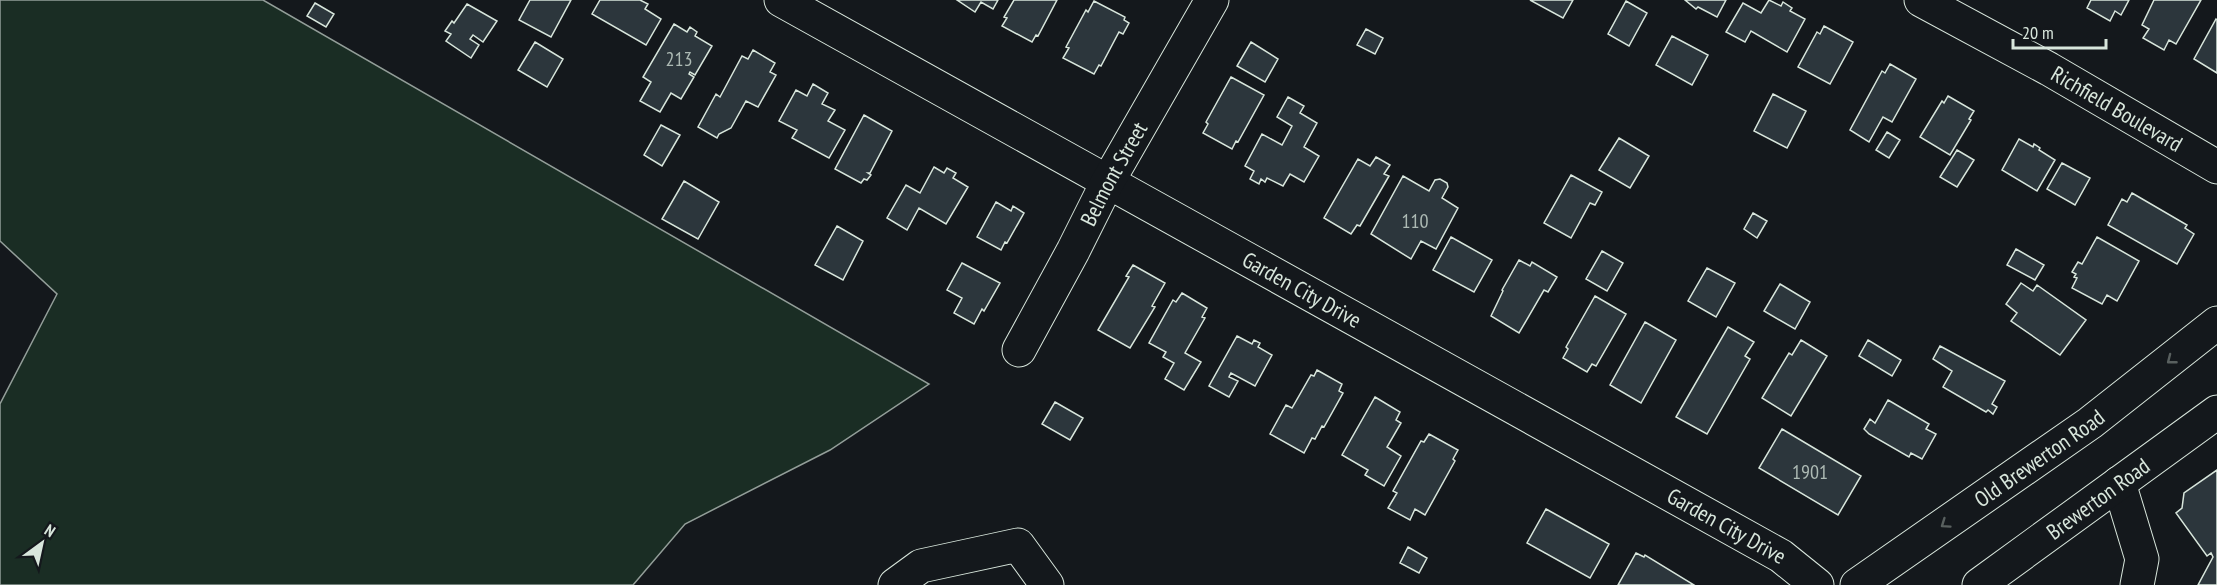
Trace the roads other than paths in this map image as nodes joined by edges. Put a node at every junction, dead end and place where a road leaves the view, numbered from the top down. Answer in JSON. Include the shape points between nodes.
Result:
{"nodes":[{"id":1,"x":781,"y":0,"type":"edge"},
{"id":2,"x":1212,"y":0,"type":"edge"},
{"id":3,"x":1921,"y":0,"type":"edge"},
{"id":4,"x":2217,"y":167,"type":"edge"},
{"id":5,"x":1107,"y":183,"type":"junction"},
{"id":6,"x":2217,"y":324,"type":"edge"},
{"id":7,"x":1019,"y":350,"type":"dead end"},
{"id":8,"x":2217,"y":412,"type":"edge"},
{"id":9,"x":2119,"y":483,"type":"junction"},
{"id":10,"x":928,"y":576,"type":"edge"},
{"id":11,"x":895,"y":585,"type":"edge"},
{"id":12,"x":1047,"y":585,"type":"edge"},
{"id":13,"x":1817,"y":585,"type":"edge"},
{"id":14,"x":1857,"y":585,"type":"edge"},
{"id":15,"x":1979,"y":585,"type":"edge"},
{"id":16,"x":2137,"y":585,"type":"edge"}],
"edges":[{"from":1,"to":5,"type":"street","name":"Garden City Drive"},
{"from":2,"to":5,"type":"street","name":"Belmont Street"},
{"from":3,"to":4,"type":"street","name":"Richfield Boulevard"},
{"from":5,"to":7,"type":"street","name":"Belmont Street"},
{"from":5,"to":13,"type":"street","name":"Garden City Drive","via":[[1781,556]]},
{"from":6,"to":14,"type":"street","name":"Old Brewerton Road","one_way":true,"via":[[2090,423]]},
{"from":8,"to":9,"type":"street","name":"Brewerton Road"},
{"from":9,"to":15,"type":"street","name":"Brewerton Road"},
{"from":9,"to":16,"type":"street","via":[[2142,559]]},
{"from":10,"to":11,"type":"street"},
{"from":10,"to":12,"type":"street","via":[[1018,545]]}]}
